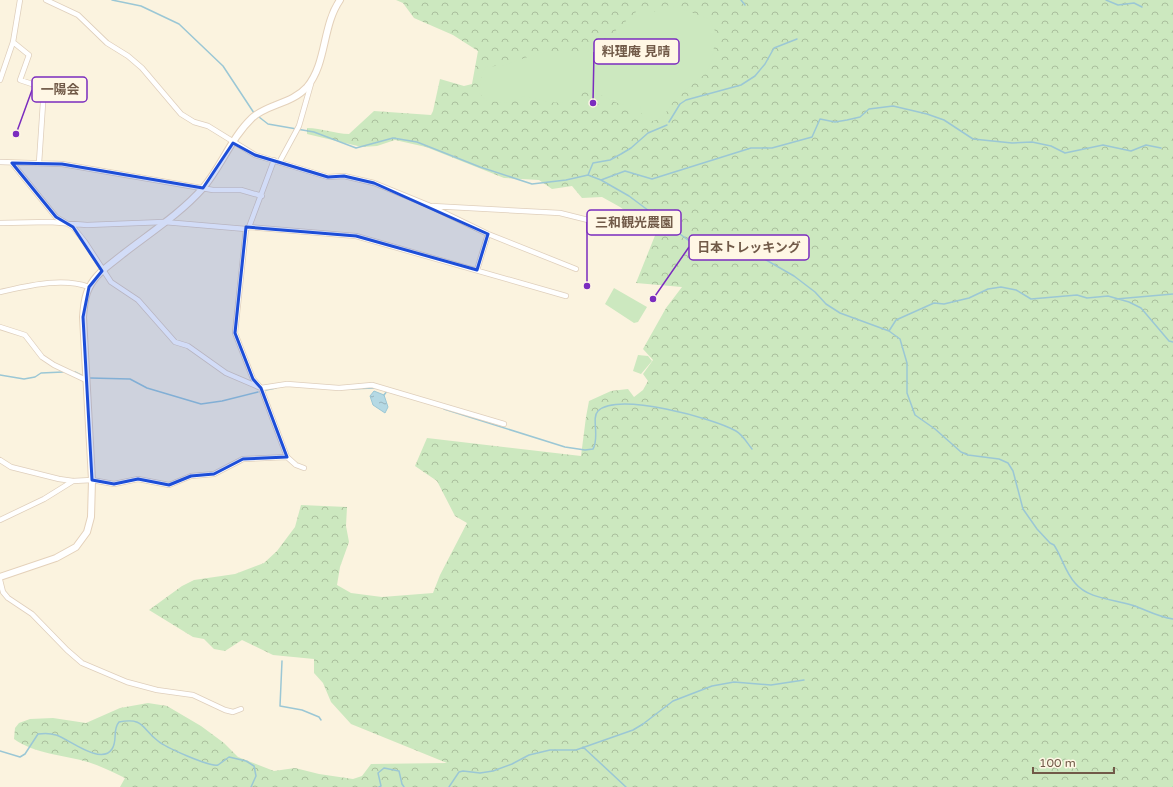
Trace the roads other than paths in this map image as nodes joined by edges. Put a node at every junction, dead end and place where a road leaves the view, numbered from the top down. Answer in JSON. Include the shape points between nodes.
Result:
{"nodes":[{"id":1,"x":20,"y":0,"type":"edge"},
{"id":2,"x":46,"y":0,"type":"edge"},
{"id":3,"x":340,"y":0,"type":"edge"},
{"id":4,"x":13,"y":42,"type":"junction"},
{"id":5,"x":0,"y":80,"type":"edge"},
{"id":6,"x":312,"y":80,"type":"junction"},
{"id":7,"x":233,"y":143,"type":"junction"},
{"id":8,"x":274,"y":160,"type":"junction"},
{"id":9,"x":0,"y":162,"type":"edge"},
{"id":10,"x":280,"y":162,"type":"junction"},
{"id":11,"x":12,"y":163,"type":"junction"},
{"id":12,"x":39,"y":163,"type":"junction"},
{"id":13,"x":203,"y":188,"type":"junction"},
{"id":14,"x":262,"y":196,"type":"junction"},
{"id":15,"x":428,"y":205,"type":"junction"},
{"id":16,"x":602,"y":217,"type":"dead end"},
{"id":17,"x":0,"y":222,"type":"edge"},
{"id":18,"x":164,"y":222,"type":"junction"},
{"id":19,"x":64,"y":223,"type":"junction"},
{"id":20,"x":248,"y":228,"type":"junction"},
{"id":21,"x":488,"y":234,"type":"junction"},
{"id":22,"x":576,"y":269,"type":"dead end"},
{"id":23,"x":477,"y":270,"type":"junction"},
{"id":24,"x":102,"y":271,"type":"junction"},
{"id":25,"x":89,"y":287,"type":"junction"},
{"id":26,"x":0,"y":292,"type":"edge"},
{"id":27,"x":566,"y":296,"type":"dead end"},
{"id":28,"x":0,"y":327,"type":"edge"},
{"id":29,"x":86,"y":380,"type":"junction"},
{"id":30,"x":261,"y":388,"type":"junction"},
{"id":31,"x":504,"y":424,"type":"dead end"},
{"id":32,"x":287,"y":457,"type":"junction"},
{"id":33,"x":0,"y":460,"type":"edge"},
{"id":34,"x":304,"y":468,"type":"dead end"},
{"id":35,"x":92,"y":480,"type":"junction"},
{"id":36,"x":73,"y":481,"type":"junction"},
{"id":37,"x":0,"y":520,"type":"edge"},
{"id":38,"x":0,"y":576,"type":"edge"},
{"id":39,"x":0,"y":580,"type":"edge"},
{"id":40,"x":241,"y":709,"type":"dead end"}],
"edges":[{"from":1,"to":4,"type":"street"},
{"from":2,"to":7,"type":"street","via":[[78,15],[107,44],[128,56],[142,68],[181,114],[194,122],[208,126]]},
{"from":3,"to":6,"type":"street","via":[[331,18]]},
{"from":4,"to":5,"type":"street"},
{"from":4,"to":12,"type":"street","via":[[29,55],[20,80],[44,88]]},
{"from":6,"to":7,"type":"street","via":[[295,97],[253,117]]},
{"from":6,"to":10,"type":"street","via":[[296,131]]},
{"from":7,"to":8,"type":"street","via":[[255,155]]},
{"from":7,"to":13,"type":"street"},
{"from":8,"to":10,"type":"street"},
{"from":8,"to":14,"type":"street"},
{"from":9,"to":11,"type":"street"},
{"from":10,"to":15,"type":"street","via":[[328,177],[344,176],[374,183]]},
{"from":11,"to":12,"type":"street"},
{"from":11,"to":19,"type":"street","via":[[56,217]]},
{"from":12,"to":13,"type":"street","via":[[62,164]]},
{"from":13,"to":14,"type":"street","via":[[241,190]]},
{"from":13,"to":18,"type":"street"},
{"from":14,"to":20,"type":"street"},
{"from":15,"to":16,"type":"street","via":[[560,213],[588,220]]},
{"from":15,"to":21,"type":"street"},
{"from":17,"to":19,"type":"street"},
{"from":18,"to":19,"type":"street","via":[[87,225]]},
{"from":18,"to":20,"type":"street"},
{"from":18,"to":24,"type":"street"},
{"from":19,"to":24,"type":"street","via":[[73,227]]},
{"from":20,"to":23,"type":"street","via":[[356,236]]},
{"from":20,"to":30,"type":"street","via":[[235,333],[253,379]]},
{"from":21,"to":22,"type":"street"},
{"from":21,"to":23,"type":"street"},
{"from":23,"to":27,"type":"street"},
{"from":24,"to":25,"type":"street"},
{"from":24,"to":30,"type":"street","via":[[111,282],[138,300],[175,342],[188,346],[226,373]]},
{"from":25,"to":26,"type":"street","via":[[65,282]]},
{"from":25,"to":29,"type":"street","via":[[84,301],[83,317]]},
{"from":28,"to":29,"type":"street","via":[[25,336],[42,356],[54,365]]},
{"from":29,"to":35,"type":"street"},
{"from":30,"to":31,"type":"street","via":[[287,384],[339,388],[372,385]]},
{"from":30,"to":32,"type":"street"},
{"from":32,"to":34,"type":"street"},
{"from":32,"to":35,"type":"street","via":[[243,459],[214,474],[192,476],[169,485],[138,479],[114,484]]},
{"from":33,"to":36,"type":"street","via":[[24,471]]},
{"from":35,"to":36,"type":"street"},
{"from":35,"to":38,"type":"street","via":[[92,517],[87,532],[76,547],[56,558]]},
{"from":36,"to":37,"type":"street","via":[[44,499]]},
{"from":39,"to":40,"type":"street","via":[[3,592],[8,598],[32,614],[82,663],[127,682],[157,690],[193,695],[233,712]]}]}
